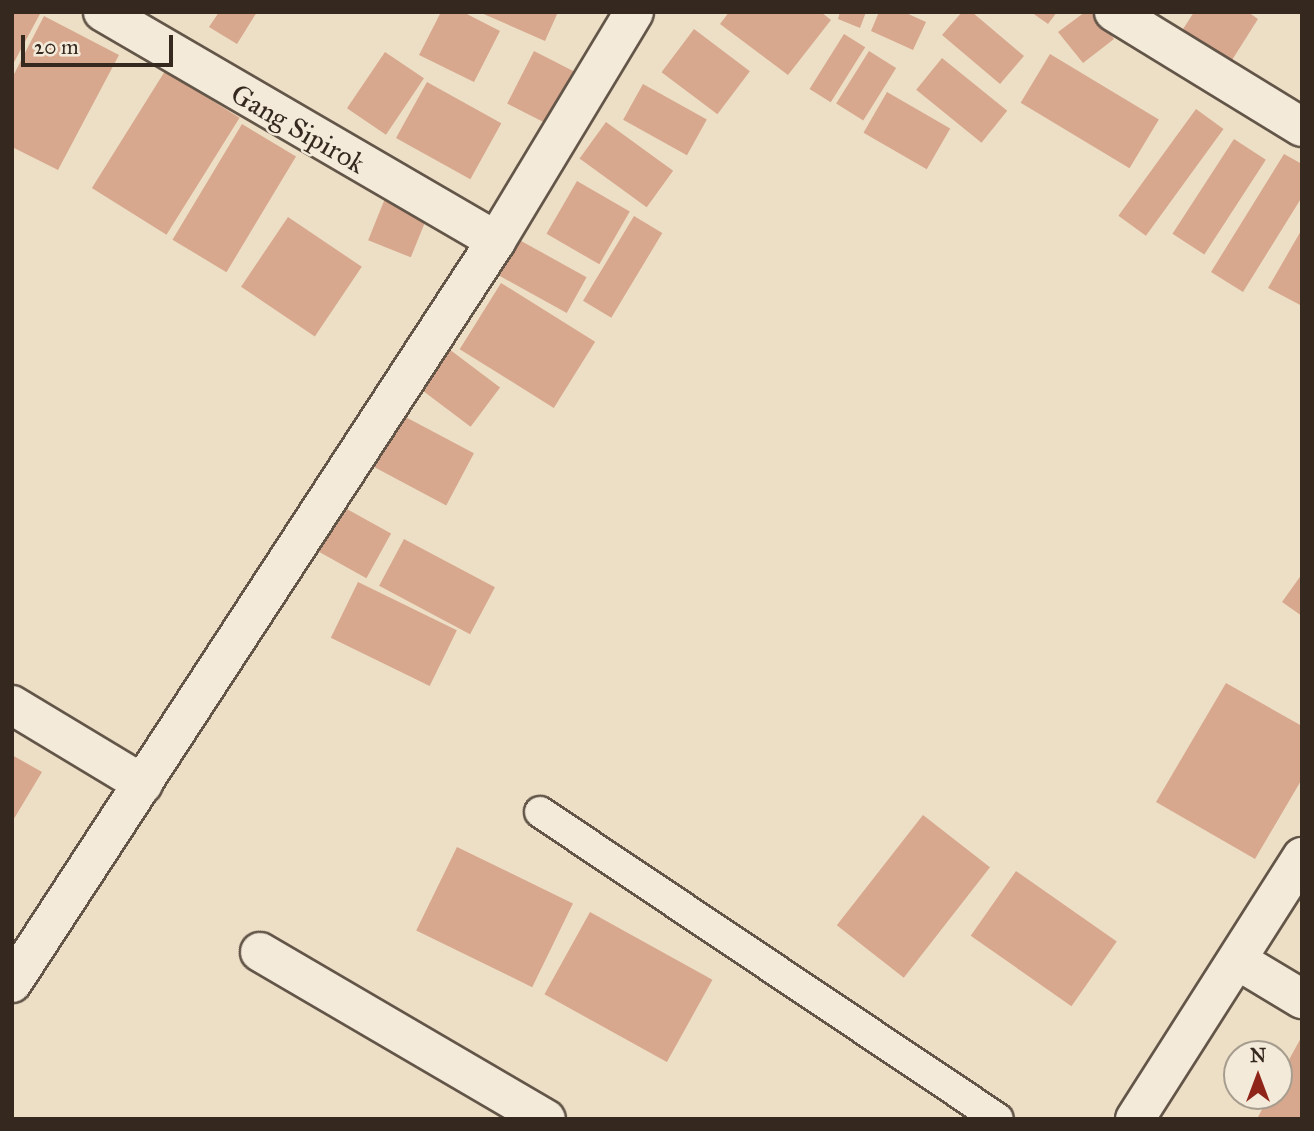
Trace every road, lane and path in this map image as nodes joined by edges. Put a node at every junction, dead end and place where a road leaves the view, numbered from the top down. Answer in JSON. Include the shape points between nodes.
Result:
{"nodes":[{"id":1,"x":103,"y":12,"type":"edge"},
{"id":2,"x":634,"y":12,"type":"edge"},
{"id":3,"x":1114,"y":12,"type":"edge"},
{"id":4,"x":1302,"y":127,"type":"edge"},
{"id":5,"x":496,"y":241,"type":"junction"},
{"id":6,"x":12,"y":705,"type":"edge"},
{"id":7,"x":143,"y":784,"type":"junction"},
{"id":8,"x":540,"y":812,"type":"dead end"},
{"id":9,"x":1302,"y":857,"type":"edge"},
{"id":10,"x":260,"y":952,"type":"dead end"},
{"id":11,"x":1237,"y":960,"type":"junction"},
{"id":12,"x":12,"y":983,"type":"edge"},
{"id":13,"x":1302,"y":999,"type":"edge"},
{"id":14,"x":546,"y":1119,"type":"edge"},
{"id":15,"x":998,"y":1119,"type":"edge"},
{"id":16,"x":1135,"y":1119,"type":"edge"}],
"edges":[{"from":1,"to":5,"type":"street","name":"Gang Sipirok"},
{"from":2,"to":5,"type":"street"},
{"from":3,"to":4,"type":"street"},
{"from":5,"to":7,"type":"street"},
{"from":6,"to":7,"type":"street"},
{"from":7,"to":12,"type":"street"},
{"from":8,"to":15,"type":"lane"},
{"from":9,"to":11,"type":"street"},
{"from":10,"to":14,"type":"street"},
{"from":11,"to":13,"type":"street"},
{"from":11,"to":16,"type":"street"}]}
